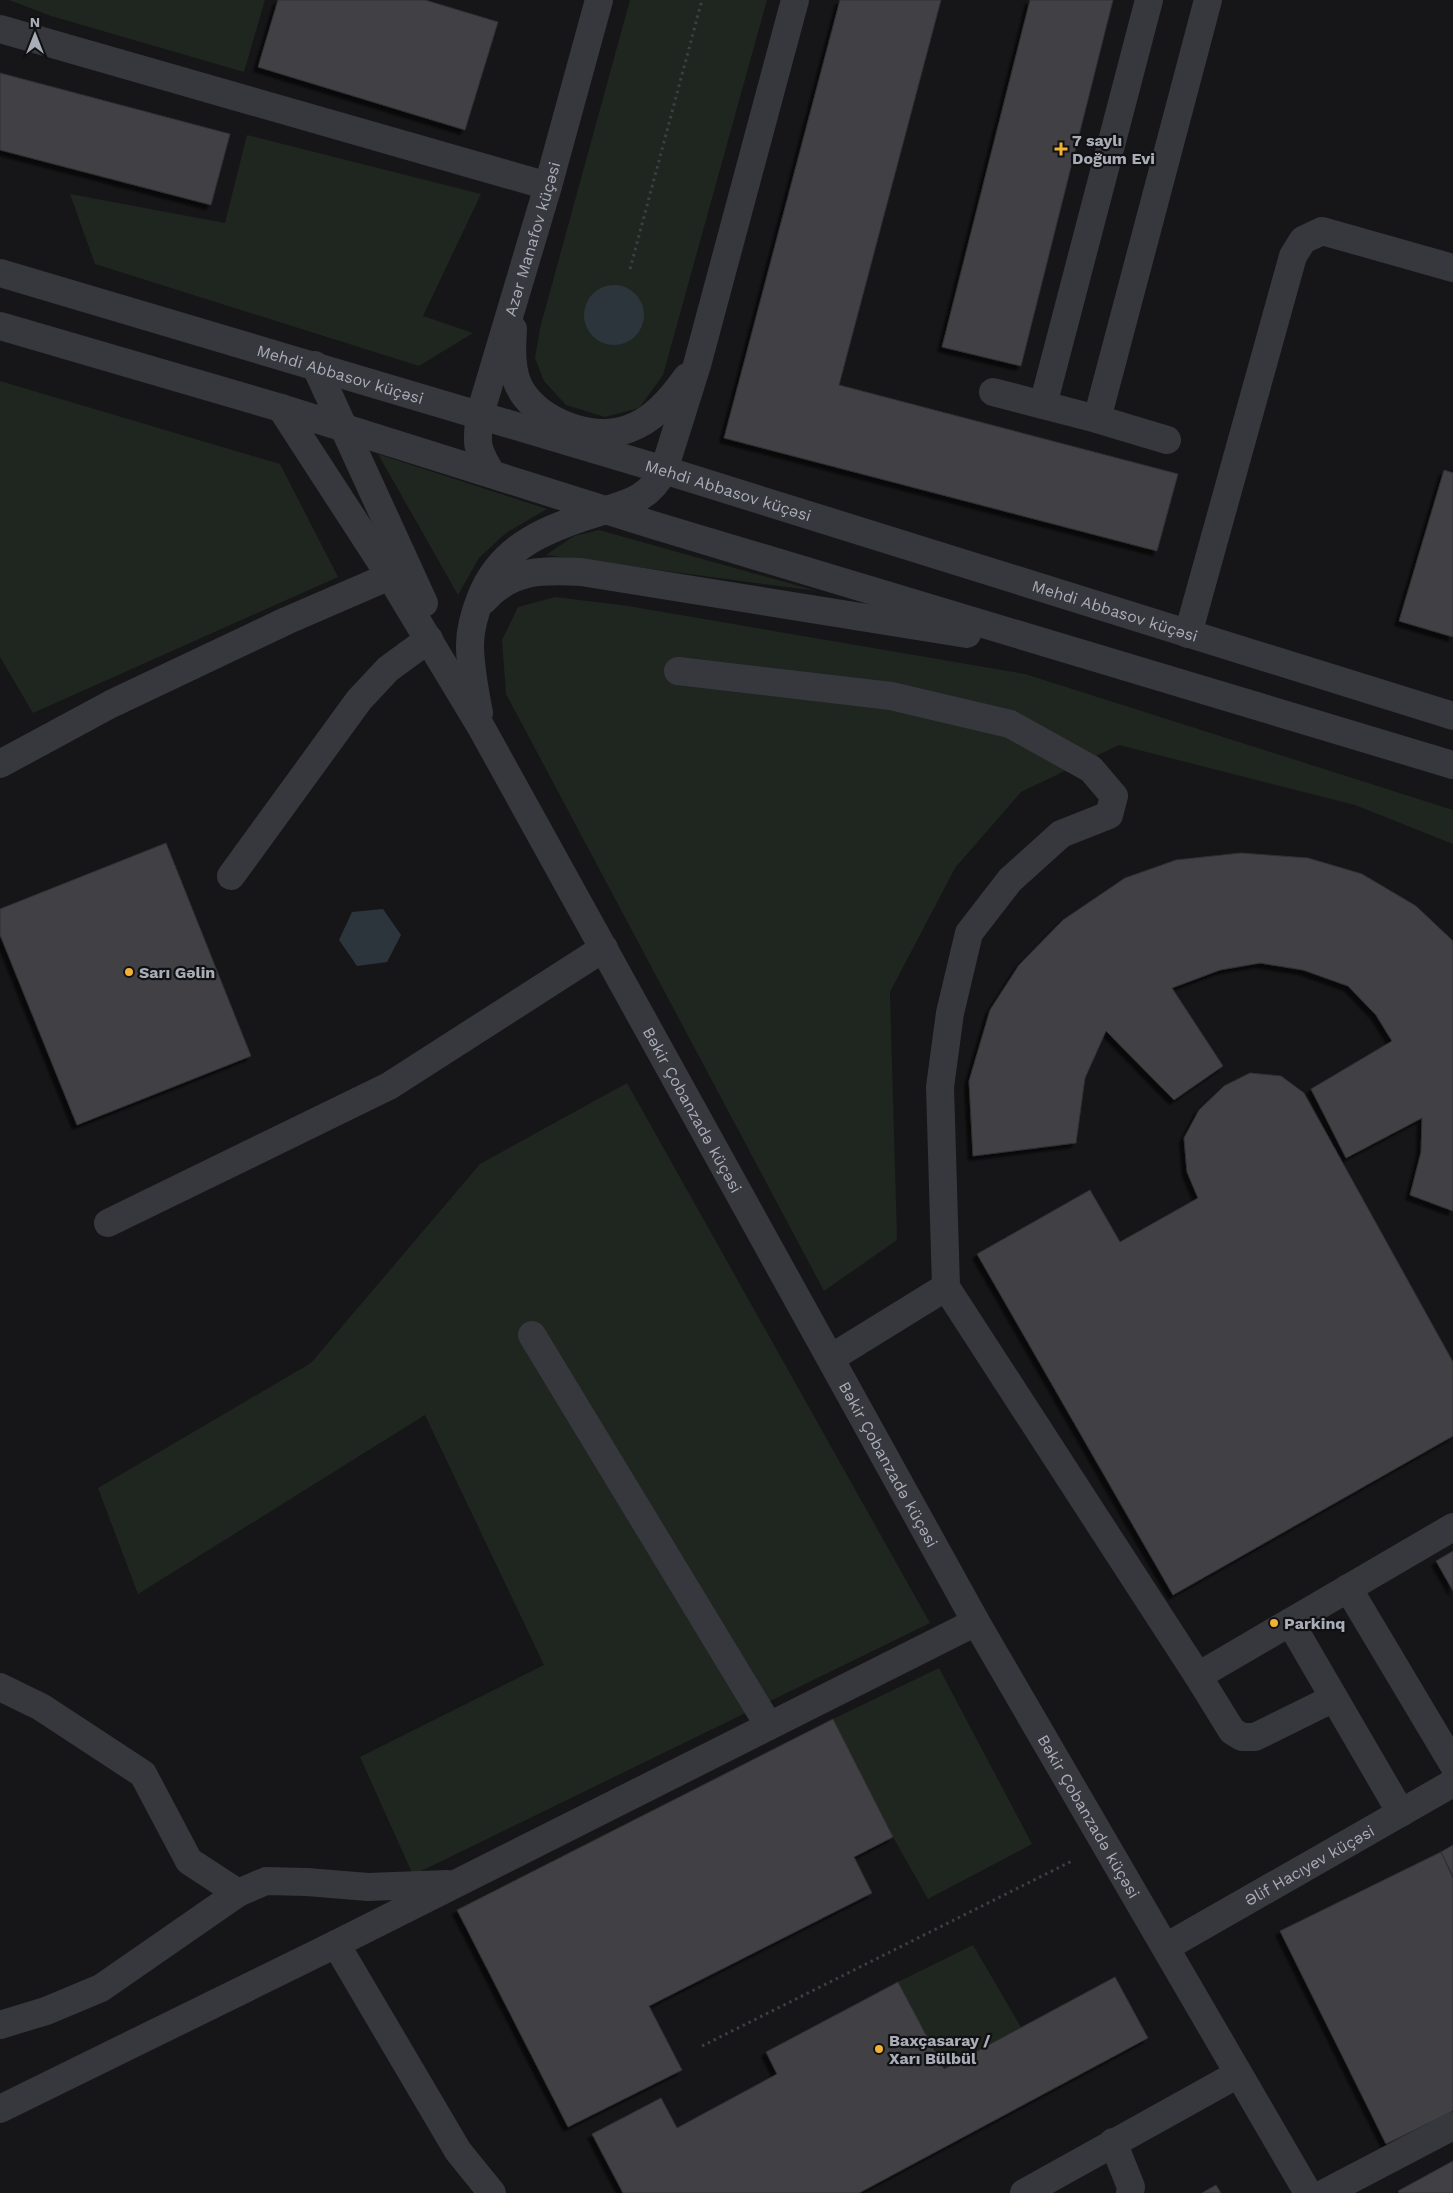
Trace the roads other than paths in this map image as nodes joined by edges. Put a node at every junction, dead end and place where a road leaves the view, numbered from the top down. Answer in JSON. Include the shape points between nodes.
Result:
{"nodes":[{"id":1,"x":599,"y":0,"type":"edge"},
{"id":2,"x":795,"y":0,"type":"edge"},
{"id":3,"x":1148,"y":0,"type":"edge"},
{"id":4,"x":1208,"y":0,"type":"edge"},
{"id":5,"x":0,"y":29,"type":"edge"},
{"id":6,"x":548,"y":186,"type":"junction"},
{"id":7,"x":1453,"y":268,"type":"edge"},
{"id":8,"x":0,"y":273,"type":"edge"},
{"id":9,"x":513,"y":303,"type":"junction"},
{"id":10,"x":0,"y":326,"type":"edge"},
{"id":11,"x":315,"y":365,"type":"junction"},
{"id":12,"x":697,"y":365,"type":"junction"},
{"id":13,"x":993,"y":392,"type":"dead end"},
{"id":14,"x":1043,"y":405,"type":"junction"},
{"id":15,"x":281,"y":408,"type":"junction"},
{"id":16,"x":480,"y":414,"type":"junction"},
{"id":17,"x":1097,"y":419,"type":"junction"},
{"id":18,"x":343,"y":428,"type":"junction"},
{"id":19,"x":1167,"y":440,"type":"dead end"},
{"id":20,"x":664,"y":470,"type":"junction"},
{"id":21,"x":492,"y":474,"type":"junction"},
{"id":22,"x":607,"y":510,"type":"junction"},
{"id":23,"x":390,"y":576,"type":"junction"},
{"id":24,"x":476,"y":608,"type":"junction"},
{"id":25,"x":1188,"y":634,"type":"junction"},
{"id":26,"x":428,"y":639,"type":"junction"},
{"id":27,"x":1078,"y":652,"type":"junction"},
{"id":28,"x":678,"y":671,"type":"dead end"},
{"id":29,"x":1453,"y":716,"type":"edge"},
{"id":30,"x":482,"y":727,"type":"junction"},
{"id":31,"x":0,"y":764,"type":"edge"},
{"id":32,"x":1453,"y":765,"type":"edge"},
{"id":33,"x":231,"y":876,"type":"dead end"},
{"id":34,"x":604,"y":948,"type":"junction"},
{"id":35,"x":108,"y":1223,"type":"dead end"},
{"id":36,"x":946,"y":1287,"type":"junction"},
{"id":37,"x":532,"y":1335,"type":"dead end"},
{"id":38,"x":831,"y":1358,"type":"junction"},
{"id":39,"x":1453,"y":1527,"type":"edge"},
{"id":40,"x":1348,"y":1588,"type":"junction"},
{"id":41,"x":976,"y":1622,"type":"junction"},
{"id":42,"x":1290,"y":1622,"type":"junction"},
{"id":43,"x":1198,"y":1676,"type":"junction"},
{"id":44,"x":0,"y":1687,"type":"edge"},
{"id":45,"x":1334,"y":1698,"type":"junction"},
{"id":46,"x":770,"y":1726,"type":"junction"},
{"id":47,"x":1453,"y":1764,"type":"edge"},
{"id":48,"x":1453,"y":1783,"type":"edge"},
{"id":49,"x":1400,"y":1813,"type":"junction"},
{"id":50,"x":456,"y":1883,"type":"junction"},
{"id":51,"x":238,"y":1893,"type":"junction"},
{"id":52,"x":336,"y":1944,"type":"junction"},
{"id":53,"x":1166,"y":1947,"type":"junction"},
{"id":54,"x":0,"y":2025,"type":"edge"},
{"id":55,"x":1238,"y":2074,"type":"junction"},
{"id":56,"x":0,"y":2109,"type":"edge"},
{"id":57,"x":1453,"y":2126,"type":"edge"},
{"id":58,"x":1114,"y":2142,"type":"junction"},
{"id":59,"x":492,"y":2193,"type":"edge"},
{"id":60,"x":1024,"y":2193,"type":"edge"},
{"id":61,"x":1130,"y":2193,"type":"edge"},
{"id":62,"x":1308,"y":2193,"type":"edge"},
{"id":63,"x":1325,"y":2193,"type":"edge"}],
"edges":[{"from":1,"to":6,"type":"street","name":"Azər Manafov küçəsi"},
{"from":2,"to":12,"type":"street"},
{"from":3,"to":14,"type":"street"},
{"from":4,"to":17,"type":"street"},
{"from":5,"to":6,"type":"street"},
{"from":6,"to":9,"type":"street","name":"Azər Manafov küçəsi"},
{"from":7,"to":25,"type":"street","via":[[1322,231],[1303,240],[1293,256]]},
{"from":8,"to":11,"type":"street","name":"Mehdi Abbasov küçəsi"},
{"from":9,"to":12,"type":"street","via":[[512,352],[516,379],[529,403],[549,418],[571,428],[602,433],[627,430],[651,417],[669,401]]},
{"from":9,"to":16,"type":"street","name":"Azər Manafov küçəsi"},
{"from":10,"to":15,"type":"street"},
{"from":11,"to":16,"type":"street","name":"Mehdi Abbasov küçəsi"},
{"from":11,"to":18,"type":"street"},
{"from":12,"to":20,"type":"street"},
{"from":13,"to":14,"type":"street"},
{"from":14,"to":17,"type":"street"},
{"from":15,"to":18,"type":"street"},
{"from":15,"to":23,"type":"street"},
{"from":16,"to":20,"type":"street","name":"Mehdi Abbasov küçəsi"},
{"from":16,"to":21,"type":"street","name":"Azər Manafov küçəsi","via":[[477,439],[480,455]]},
{"from":17,"to":19,"type":"street"},
{"from":18,"to":21,"type":"street"},
{"from":18,"to":30,"type":"street"},
{"from":20,"to":22,"type":"street","via":[[645,495]]},
{"from":20,"to":25,"type":"street","name":"Mehdi Abbasov küçəsi"},
{"from":21,"to":22,"type":"street"},
{"from":22,"to":24,"type":"street","via":[[561,524],[513,551],[493,573]]},
{"from":22,"to":27,"type":"street"},
{"from":23,"to":26,"type":"street"},
{"from":23,"to":31,"type":"street","via":[[111,704]]},
{"from":24,"to":27,"type":"street","via":[[508,579],[549,571],[581,572]]},
{"from":24,"to":30,"type":"street","via":[[470,645]]},
{"from":25,"to":29,"type":"street","name":"Mehdi Abbasov küçəsi"},
{"from":26,"to":30,"type":"street"},
{"from":26,"to":33,"type":"street","via":[[388,669],[359,700]]},
{"from":27,"to":32,"type":"street"},
{"from":28,"to":36,"type":"street","via":[[891,696],[1010,724],[1091,770],[1114,796],[1109,815],[1061,834],[1010,880],[969,933],[950,1013],[940,1087]]},
{"from":30,"to":34,"type":"street","name":"Bəkir Çobanzadə küçəsi"},
{"from":34,"to":35,"type":"street","via":[[389,1086]]},
{"from":34,"to":38,"type":"street","name":"Bəkir Çobanzadə küçəsi"},
{"from":36,"to":38,"type":"street"},
{"from":36,"to":43,"type":"street"},
{"from":37,"to":46,"type":"street"},
{"from":38,"to":41,"type":"street","name":"Bəkir Çobanzadə küçəsi"},
{"from":39,"to":40,"type":"street"},
{"from":40,"to":42,"type":"street"},
{"from":40,"to":47,"type":"street"},
{"from":41,"to":46,"type":"street"},
{"from":41,"to":53,"type":"street","name":"Bəkir Çobanzadə küçəsi"},
{"from":42,"to":43,"type":"street"},
{"from":42,"to":45,"type":"street"},
{"from":43,"to":45,"type":"street","via":[[1232,1731],[1242,1737],[1255,1737]]},
{"from":44,"to":51,"type":"street","via":[[41,1706],[143,1774],[189,1861]]},
{"from":45,"to":49,"type":"street"},
{"from":46,"to":50,"type":"street"},
{"from":48,"to":49,"type":"street","name":"Əlif Hacıyev küçəsi"},
{"from":49,"to":53,"type":"street","name":"Əlif Hacıyev küçəsi"},
{"from":50,"to":51,"type":"street","via":[[368,1887],[266,1881]]},
{"from":50,"to":52,"type":"street"},
{"from":51,"to":54,"type":"street","via":[[102,1988],[46,2011]]},
{"from":52,"to":56,"type":"street"},
{"from":52,"to":59,"type":"street","via":[[458,2150]]},
{"from":53,"to":55,"type":"street","name":"Bəkir Çobanzadə küçəsi"},
{"from":55,"to":58,"type":"street"},
{"from":55,"to":62,"type":"street","name":"Bəkir Çobanzadə küçəsi"},
{"from":57,"to":63,"type":"street"},
{"from":58,"to":60,"type":"street"},
{"from":58,"to":61,"type":"street","via":[[1131,2187]]}]}
